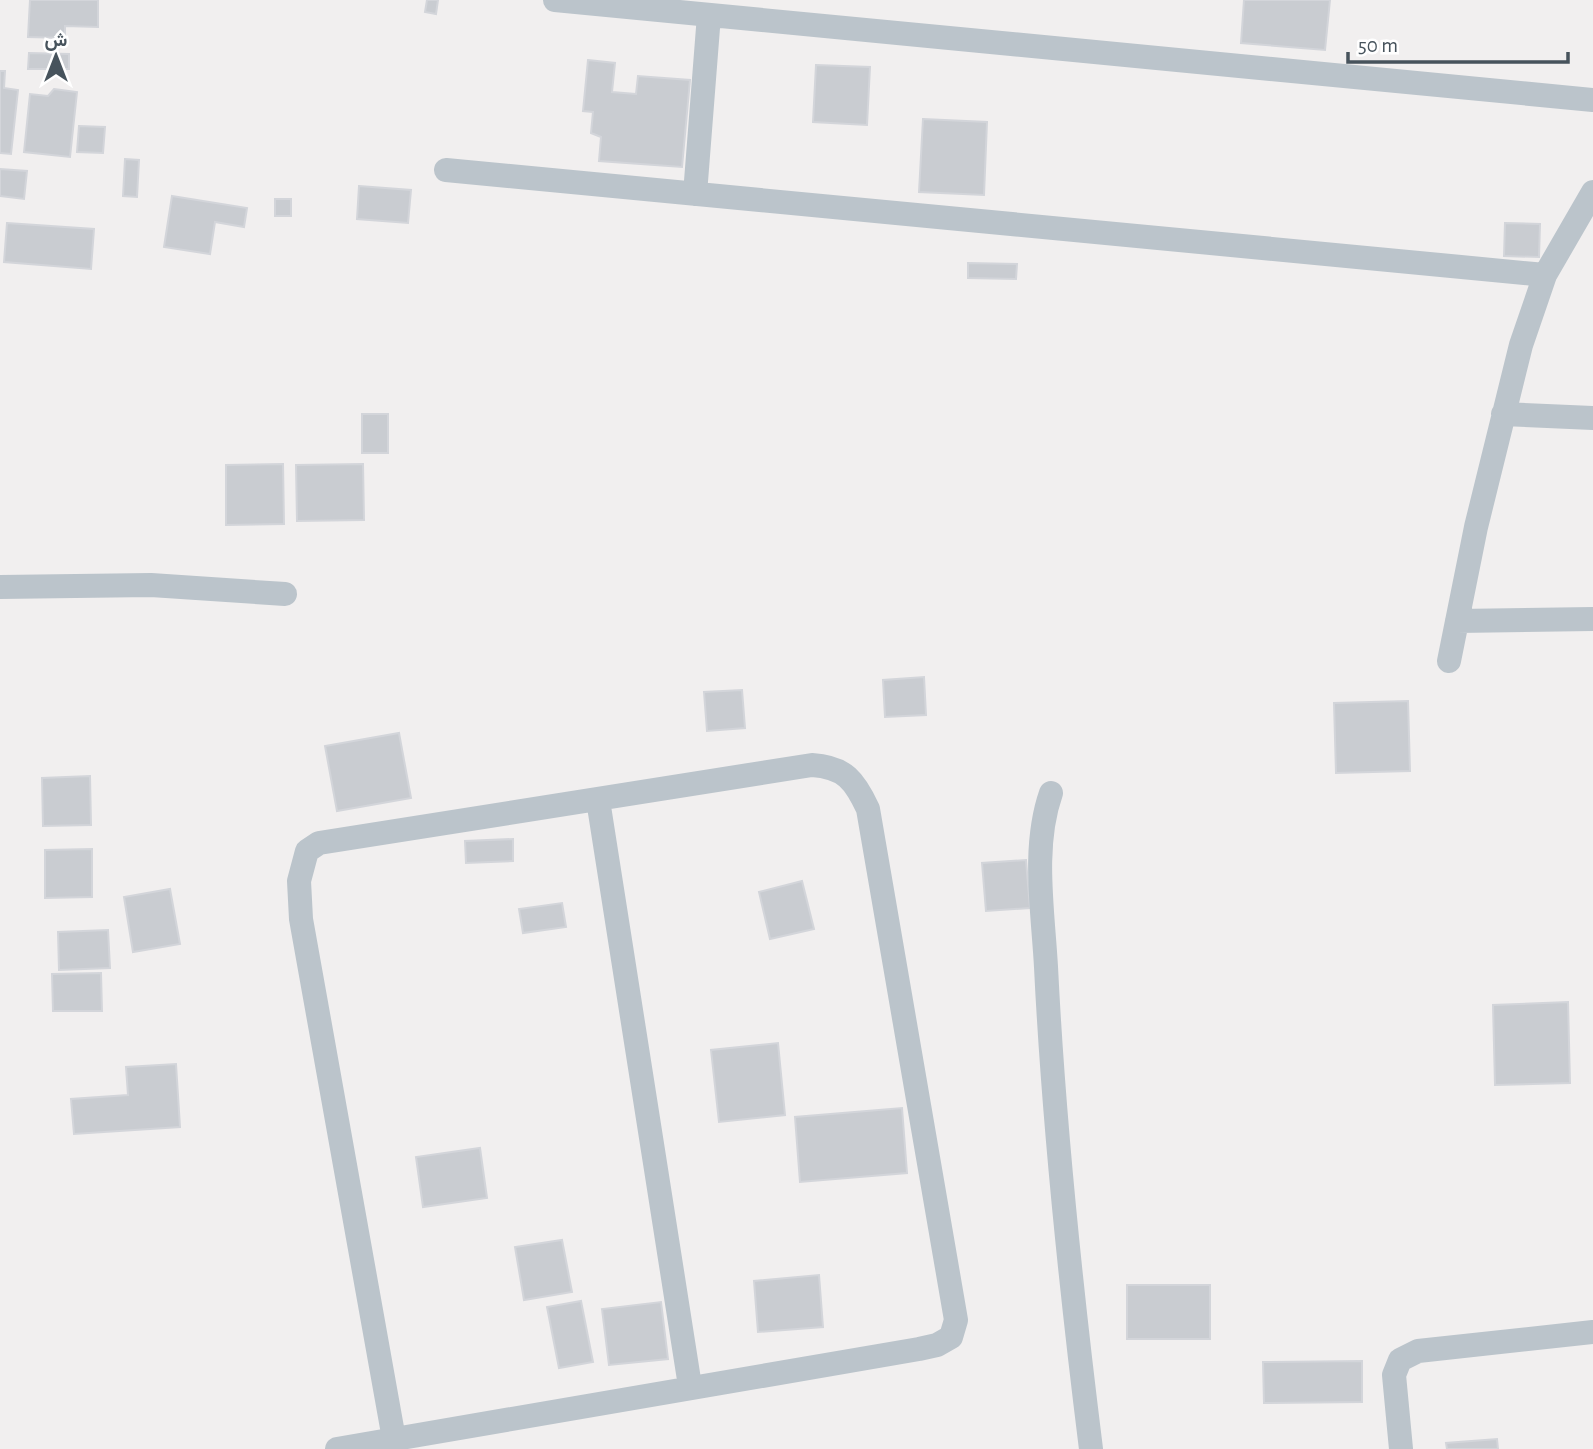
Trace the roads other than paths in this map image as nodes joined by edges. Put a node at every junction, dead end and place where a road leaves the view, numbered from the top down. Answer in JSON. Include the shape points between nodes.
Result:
{"nodes":[{"id":1,"x":555,"y":0,"type":"edge"},
{"id":2,"x":709,"y":15,"type":"junction"},
{"id":3,"x":1593,"y":100,"type":"edge"},
{"id":4,"x":446,"y":170,"type":"dead end"},
{"id":5,"x":1593,"y":192,"type":"edge"},
{"id":6,"x":695,"y":194,"type":"junction"},
{"id":7,"x":1545,"y":275,"type":"junction"},
{"id":8,"x":1503,"y":414,"type":"junction"},
{"id":9,"x":1593,"y":418,"type":"edge"},
{"id":10,"x":0,"y":587,"type":"edge"},
{"id":11,"x":285,"y":594,"type":"dead end"},
{"id":12,"x":1593,"y":619,"type":"edge"},
{"id":13,"x":1457,"y":621,"type":"junction"},
{"id":14,"x":1449,"y":661,"type":"dead end"},
{"id":15,"x":1051,"y":793,"type":"dead end"},
{"id":16,"x":598,"y":800,"type":"junction"},
{"id":17,"x":1593,"y":1332,"type":"edge"},
{"id":18,"x":691,"y":1386,"type":"junction"},
{"id":19,"x":394,"y":1439,"type":"junction"},
{"id":20,"x":337,"y":1449,"type":"edge"},
{"id":21,"x":1090,"y":1449,"type":"edge"},
{"id":22,"x":1401,"y":1449,"type":"edge"}],
"edges":[{"from":1,"to":2,"type":"street"},
{"from":2,"to":3,"type":"street"},
{"from":2,"to":6,"type":"street"},
{"from":4,"to":6,"type":"street"},
{"from":5,"to":7,"type":"street"},
{"from":6,"to":7,"type":"street"},
{"from":7,"to":8,"type":"street"},
{"from":8,"to":9,"type":"street"},
{"from":8,"to":13,"type":"street"},
{"from":10,"to":11,"type":"street","via":[[151,585]]},
{"from":12,"to":13,"type":"street"},
{"from":13,"to":14,"type":"street"},
{"from":15,"to":21,"type":"street","via":[[1042,830],[1042,877],[1052,1086]]},
{"from":16,"to":18,"type":"street"},
{"from":16,"to":18,"type":"street","via":[[812,765],[825,766],[856,782],[868,809],[957,1320],[951,1337],[937,1345]]},
{"from":16,"to":19,"type":"street","via":[[319,843],[307,851],[301,868],[301,919]]},
{"from":17,"to":22,"type":"street","via":[[1418,1351],[1399,1360],[1394,1375]]},
{"from":18,"to":19,"type":"street"},
{"from":19,"to":20,"type":"street"}]}
